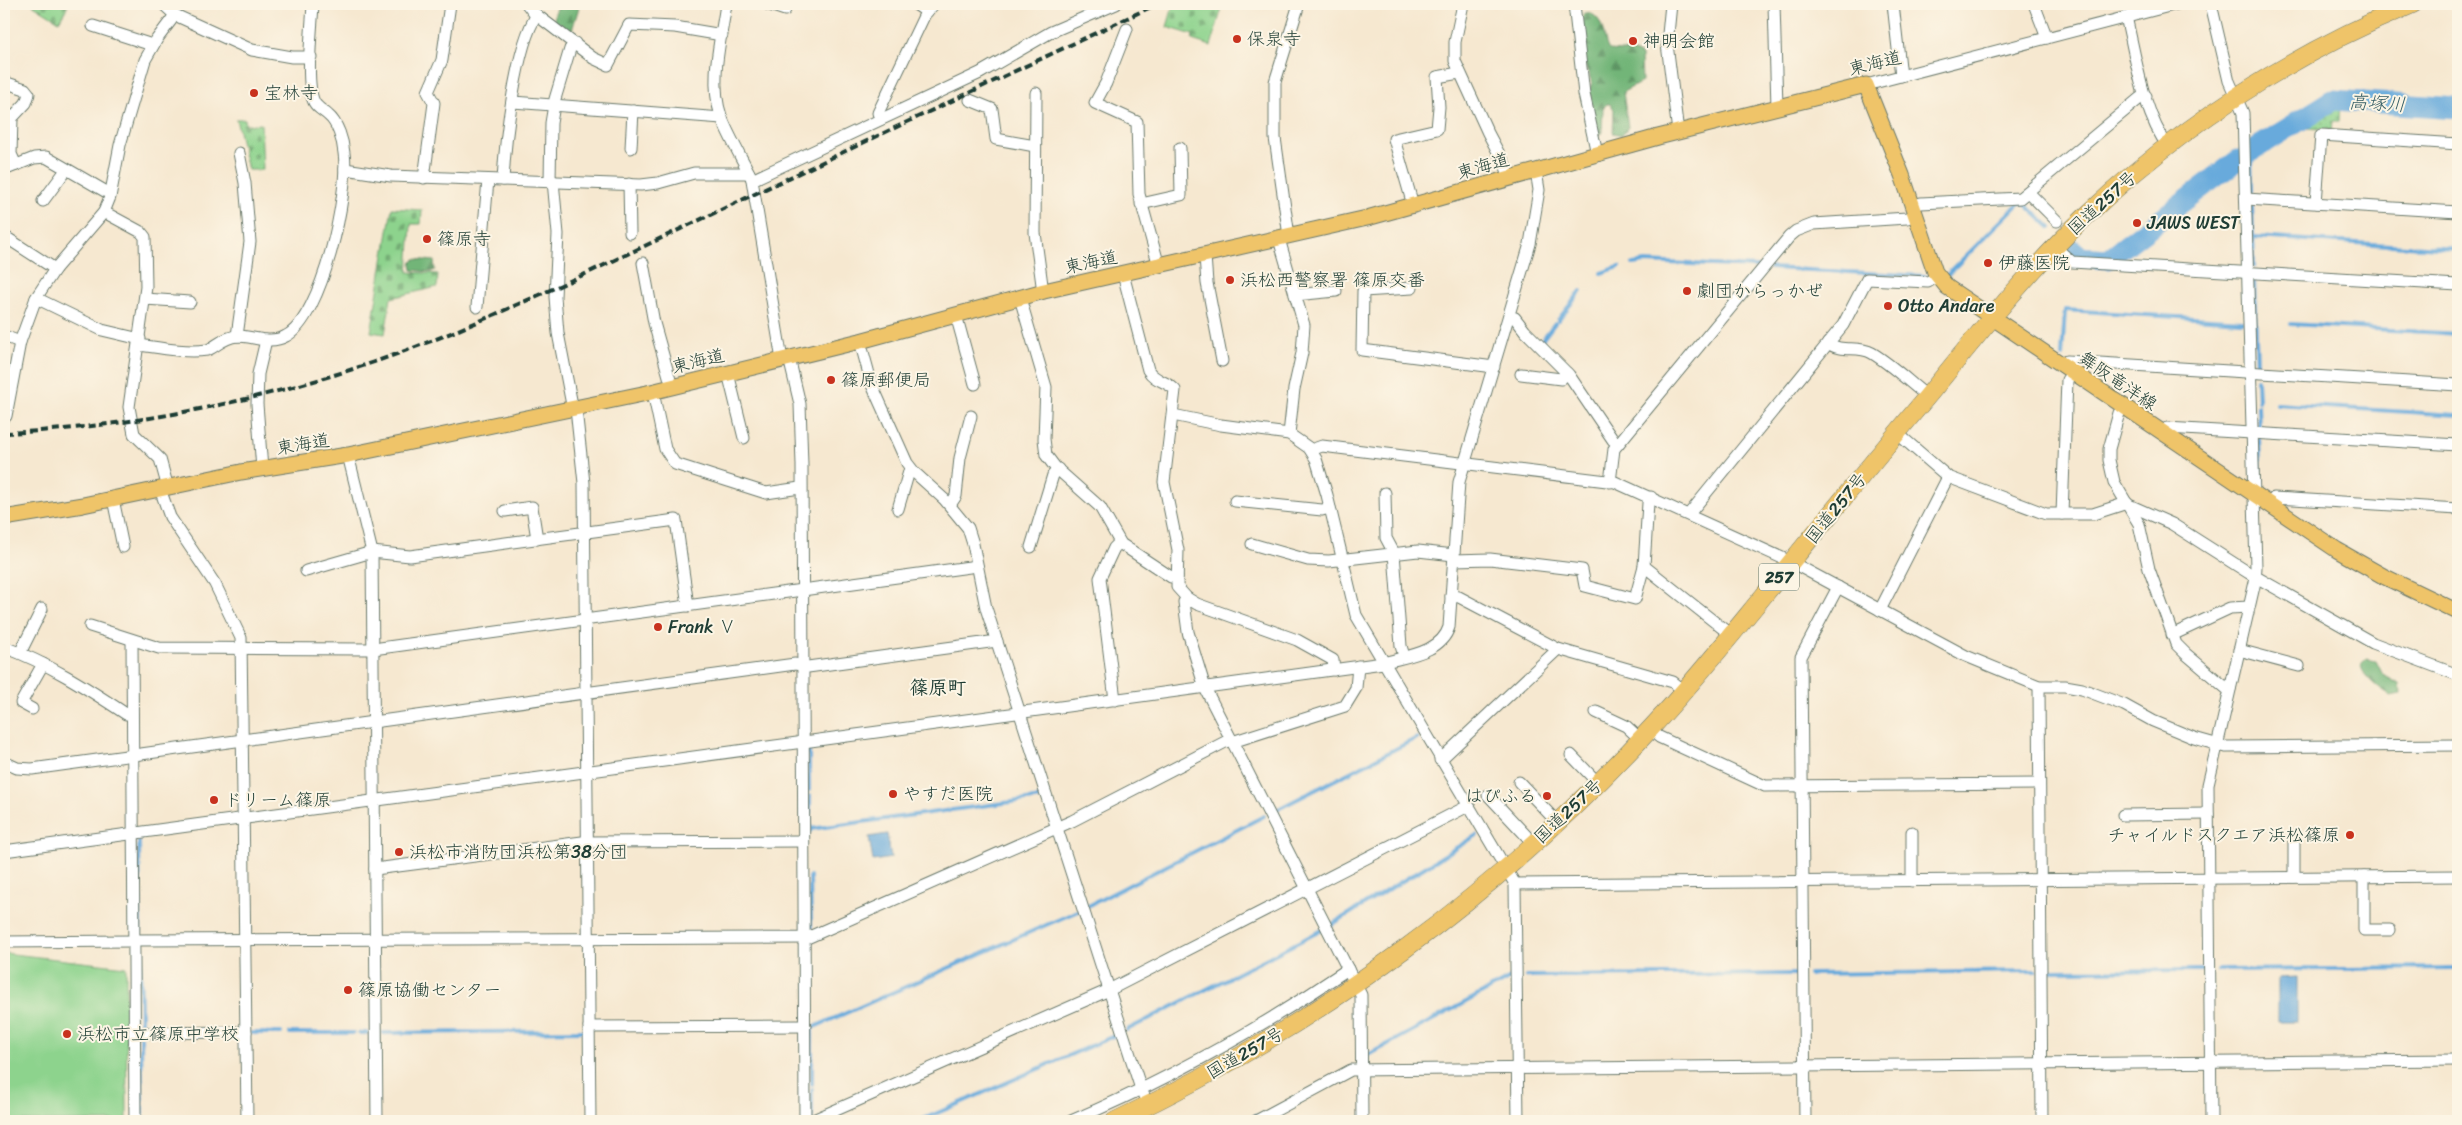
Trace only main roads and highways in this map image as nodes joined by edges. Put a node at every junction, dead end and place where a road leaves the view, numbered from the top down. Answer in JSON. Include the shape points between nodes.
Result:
{"nodes":[{"id":1,"x":2413,"y":4,"type":"edge"},
{"id":2,"x":1866,"y":85,"type":"joint"},
{"id":3,"x":1991,"y":319,"type":"junction"},
{"id":4,"x":4,"y":518,"type":"edge"},
{"id":5,"x":2458,"y":612,"type":"edge"},
{"id":6,"x":1141,"y":1113,"type":"edge"},
{"id":7,"x":1115,"y":1121,"type":"edge"}],
"edges":[{"from":1,"to":3,"type":"highway","name":"国道257号","number":"257","via":[[2330,42],[2236,98],[2168,146],[2106,198],[2055,247]]},
{"from":2,"to":3,"type":"main road","name":"舞阪竜洋線","via":[[1938,276],[1955,294]]},
{"from":2,"to":4,"type":"main road","name":"東海道","via":[[1284,238],[1043,292],[653,392],[348,455]]},
{"from":3,"to":5,"type":"main road","name":"舞阪竜洋線","via":[[2367,568]]},
{"from":3,"to":6,"type":"highway","name":"国道257号","number":"257","via":[[1684,691],[1558,822],[1437,925],[1352,976],[1254,1048]]},
{"from":6,"to":7,"type":"highway","name":"国道257号","number":"257"}]}
